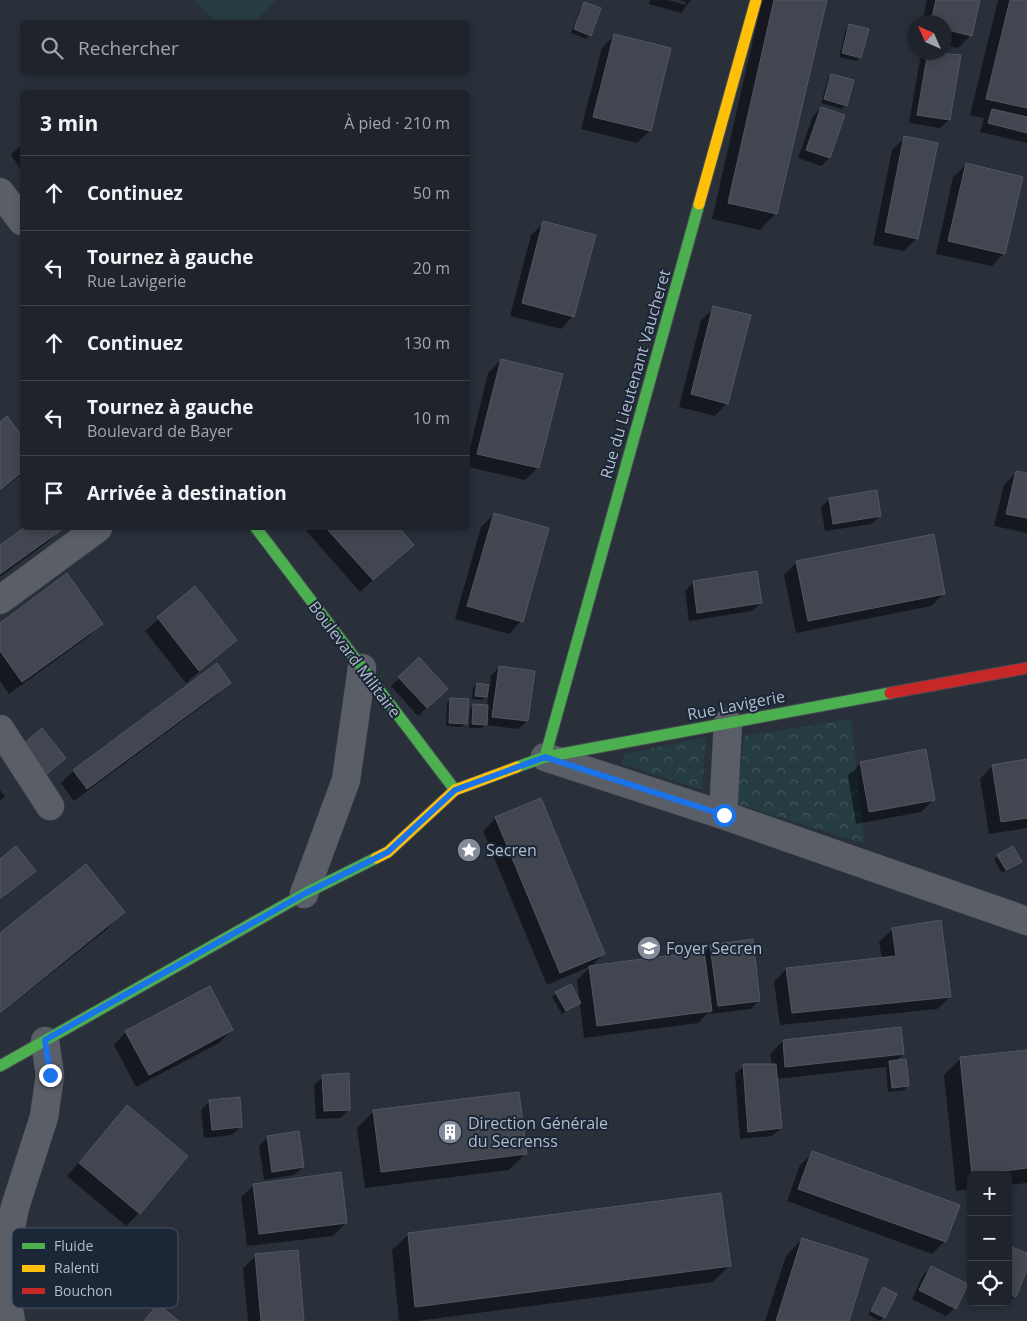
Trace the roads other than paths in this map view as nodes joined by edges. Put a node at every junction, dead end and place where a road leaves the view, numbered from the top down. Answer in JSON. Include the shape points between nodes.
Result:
{"nodes":[{"id":1,"x":756,"y":0,"type":"edge"},
{"id":2,"x":0,"y":192,"type":"edge"},
{"id":3,"x":20,"y":218,"type":"edge"},
{"id":4,"x":95,"y":530,"type":"edge"},
{"id":5,"x":258,"y":530,"type":"edge"},
{"id":6,"x":0,"y":600,"type":"edge"},
{"id":7,"x":362,"y":668,"type":"junction"},
{"id":8,"x":1027,"y":668,"type":"edge"},
{"id":9,"x":728,"y":723,"type":"junction"},
{"id":10,"x":0,"y":728,"type":"edge"},
{"id":11,"x":545,"y":757,"type":"junction"},
{"id":12,"x":455,"y":790,"type":"junction"},
{"id":13,"x":50,"y":806,"type":"dead end"},
{"id":14,"x":724,"y":815,"type":"junction"},
{"id":15,"x":304,"y":894,"type":"junction"},
{"id":16,"x":1027,"y":921,"type":"edge"},
{"id":17,"x":45,"y":1040,"type":"junction"},
{"id":18,"x":0,"y":1066,"type":"edge"},
{"id":19,"x":12,"y":1321,"type":"edge"}],
"edges":[{"from":1,"to":11,"type":"street","name":"Rue du Lieutenant Vaucheret"},
{"from":2,"to":3,"type":"street"},
{"from":4,"to":6,"type":"street"},
{"from":5,"to":7,"type":"street","name":"Boulevard Militaire"},
{"from":7,"to":12,"type":"street","name":"Boulevard Militaire"},
{"from":7,"to":15,"type":"street","via":[[346,780]]},
{"from":8,"to":9,"type":"street","name":"Rue Lavigerie"},
{"from":9,"to":11,"type":"street","name":"Rue Lavigerie"},
{"from":9,"to":14,"type":"street"},
{"from":10,"to":13,"type":"street"},
{"from":11,"to":12,"type":"street","name":"Rue Lavigerie"},
{"from":11,"to":14,"type":"street"},
{"from":12,"to":15,"type":"street","via":[[388,852]]},
{"from":14,"to":16,"type":"street"},
{"from":15,"to":17,"type":"street"},
{"from":17,"to":18,"type":"street"},
{"from":17,"to":19,"type":"street","via":[[50,1075],[44,1117],[15,1207],[2,1274]]}]}
